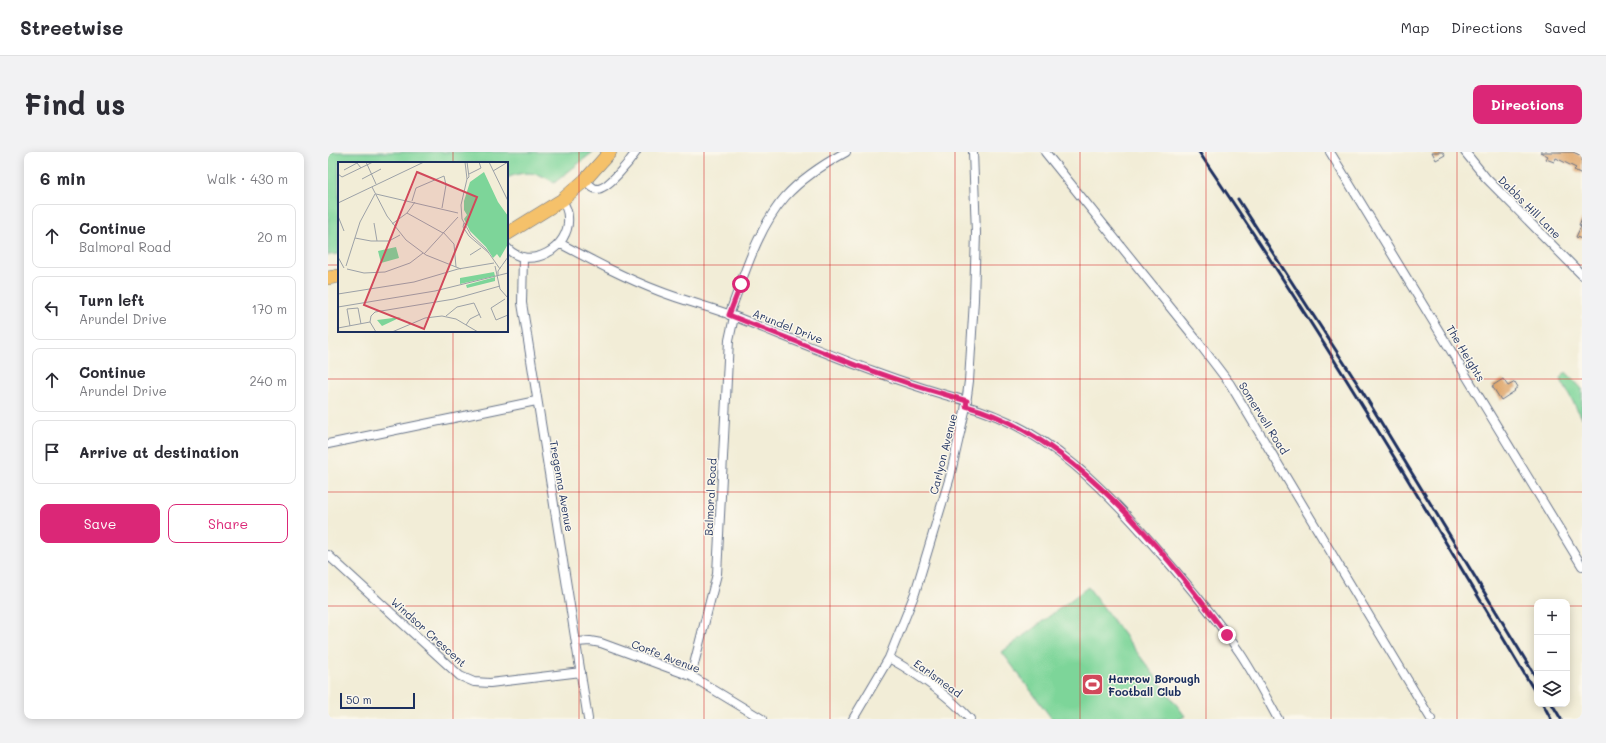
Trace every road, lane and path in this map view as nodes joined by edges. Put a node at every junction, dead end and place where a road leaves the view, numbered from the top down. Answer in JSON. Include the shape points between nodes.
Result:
{"nodes":[{"id":1,"x":610,"y":152,"type":"edge"},
{"id":2,"x":636,"y":152,"type":"edge"},
{"id":3,"x":846,"y":152,"type":"edge"},
{"id":4,"x":973,"y":152,"type":"edge"},
{"id":5,"x":1045,"y":152,"type":"edge"},
{"id":6,"x":1330,"y":152,"type":"edge"},
{"id":7,"x":1465,"y":152,"type":"edge"},
{"id":8,"x":585,"y":180,"type":"junction"},
{"id":9,"x":562,"y":200,"type":"junction"},
{"id":10,"x":508,"y":233,"type":"edge"},
{"id":11,"x":561,"y":244,"type":"junction"},
{"id":12,"x":508,"y":249,"type":"edge"},
{"id":13,"x":523,"y":257,"type":"junction"},
{"id":14,"x":1582,"y":275,"type":"edge"},
{"id":15,"x":338,"y":276,"type":"edge"},
{"id":16,"x":328,"y":278,"type":"edge"},
{"id":17,"x":732,"y":316,"type":"junction"},
{"id":18,"x":536,"y":401,"type":"junction"},
{"id":19,"x":966,"y":404,"type":"junction"},
{"id":20,"x":328,"y":444,"type":"edge"},
{"id":21,"x":328,"y":555,"type":"edge"},
{"id":22,"x":1582,"y":566,"type":"edge"},
{"id":23,"x":577,"y":642,"type":"junction"},
{"id":24,"x":889,"y":658,"type":"junction"},
{"id":25,"x":581,"y":672,"type":"junction"},
{"id":26,"x":691,"y":676,"type":"junction"},
{"id":27,"x":588,"y":719,"type":"edge"},
{"id":28,"x":762,"y":719,"type":"edge"},
{"id":29,"x":853,"y":719,"type":"edge"},
{"id":30,"x":970,"y":719,"type":"edge"},
{"id":31,"x":1278,"y":719,"type":"edge"},
{"id":32,"x":1431,"y":719,"type":"edge"}],
"edges":[{"from":1,"to":8,"type":"main road"},
{"from":2,"to":8,"type":"street","via":[[605,186],[593,188]]},
{"from":3,"to":17,"type":"street","name":"Balmoral Road","via":[[802,180],[780,204],[760,238]]},
{"from":4,"to":19,"type":"street","name":"Carlyon Avenue","via":[[975,293]]},
{"from":5,"to":32,"type":"street","name":"Somervell Road","via":[[1230,384]]},
{"from":6,"to":22,"type":"street","name":"The Heights"},
{"from":7,"to":14,"type":"street","name":"Dabbs Hill Lane","via":[[1486,178]]},
{"from":8,"to":9,"type":"main road"},
{"from":9,"to":10,"type":"main road"},
{"from":9,"to":11,"type":"street","via":[[568,218],[568,228]]},
{"from":11,"to":13,"type":"street","via":[[544,255]]},
{"from":11,"to":17,"type":"street","name":"Arundel Drive","via":[[640,283]]},
{"from":12,"to":13,"type":"street"},
{"from":13,"to":18,"type":"street","name":"Tregenna Avenue","via":[[522,303]]},
{"from":15,"to":16,"type":"main road"},
{"from":17,"to":19,"type":"street","name":"Arundel Drive","via":[[858,366]]},
{"from":17,"to":26,"type":"street","name":"Balmoral Road","via":[[728,340],[717,574]]},
{"from":18,"to":20,"type":"street"},
{"from":18,"to":23,"type":"street","name":"Tregenna Avenue"},
{"from":19,"to":24,"type":"street","name":"Carlyon Avenue","via":[[950,477],[914,593]]},
{"from":19,"to":31,"type":"street","name":"Arundel Drive","via":[[1007,421],[1042,442],[1076,467],[1113,501],[1213,616],[1241,654]]},
{"from":21,"to":25,"type":"street","name":"Windsor Crescent","via":[[460,676],[474,682],[490,683]]},
{"from":23,"to":25,"type":"street","name":"Tregenna Avenue"},
{"from":23,"to":26,"type":"street","name":"Corfe Avenue","via":[[601,643]]},
{"from":24,"to":29,"type":"street","name":"Carlyon Avenue"},
{"from":24,"to":30,"type":"street","name":"Earlsmead","via":[[925,680],[959,706]]},
{"from":25,"to":27,"type":"street","name":"Tregenna Avenue"},
{"from":26,"to":28,"type":"street","name":"Corfe Avenue"}]}
